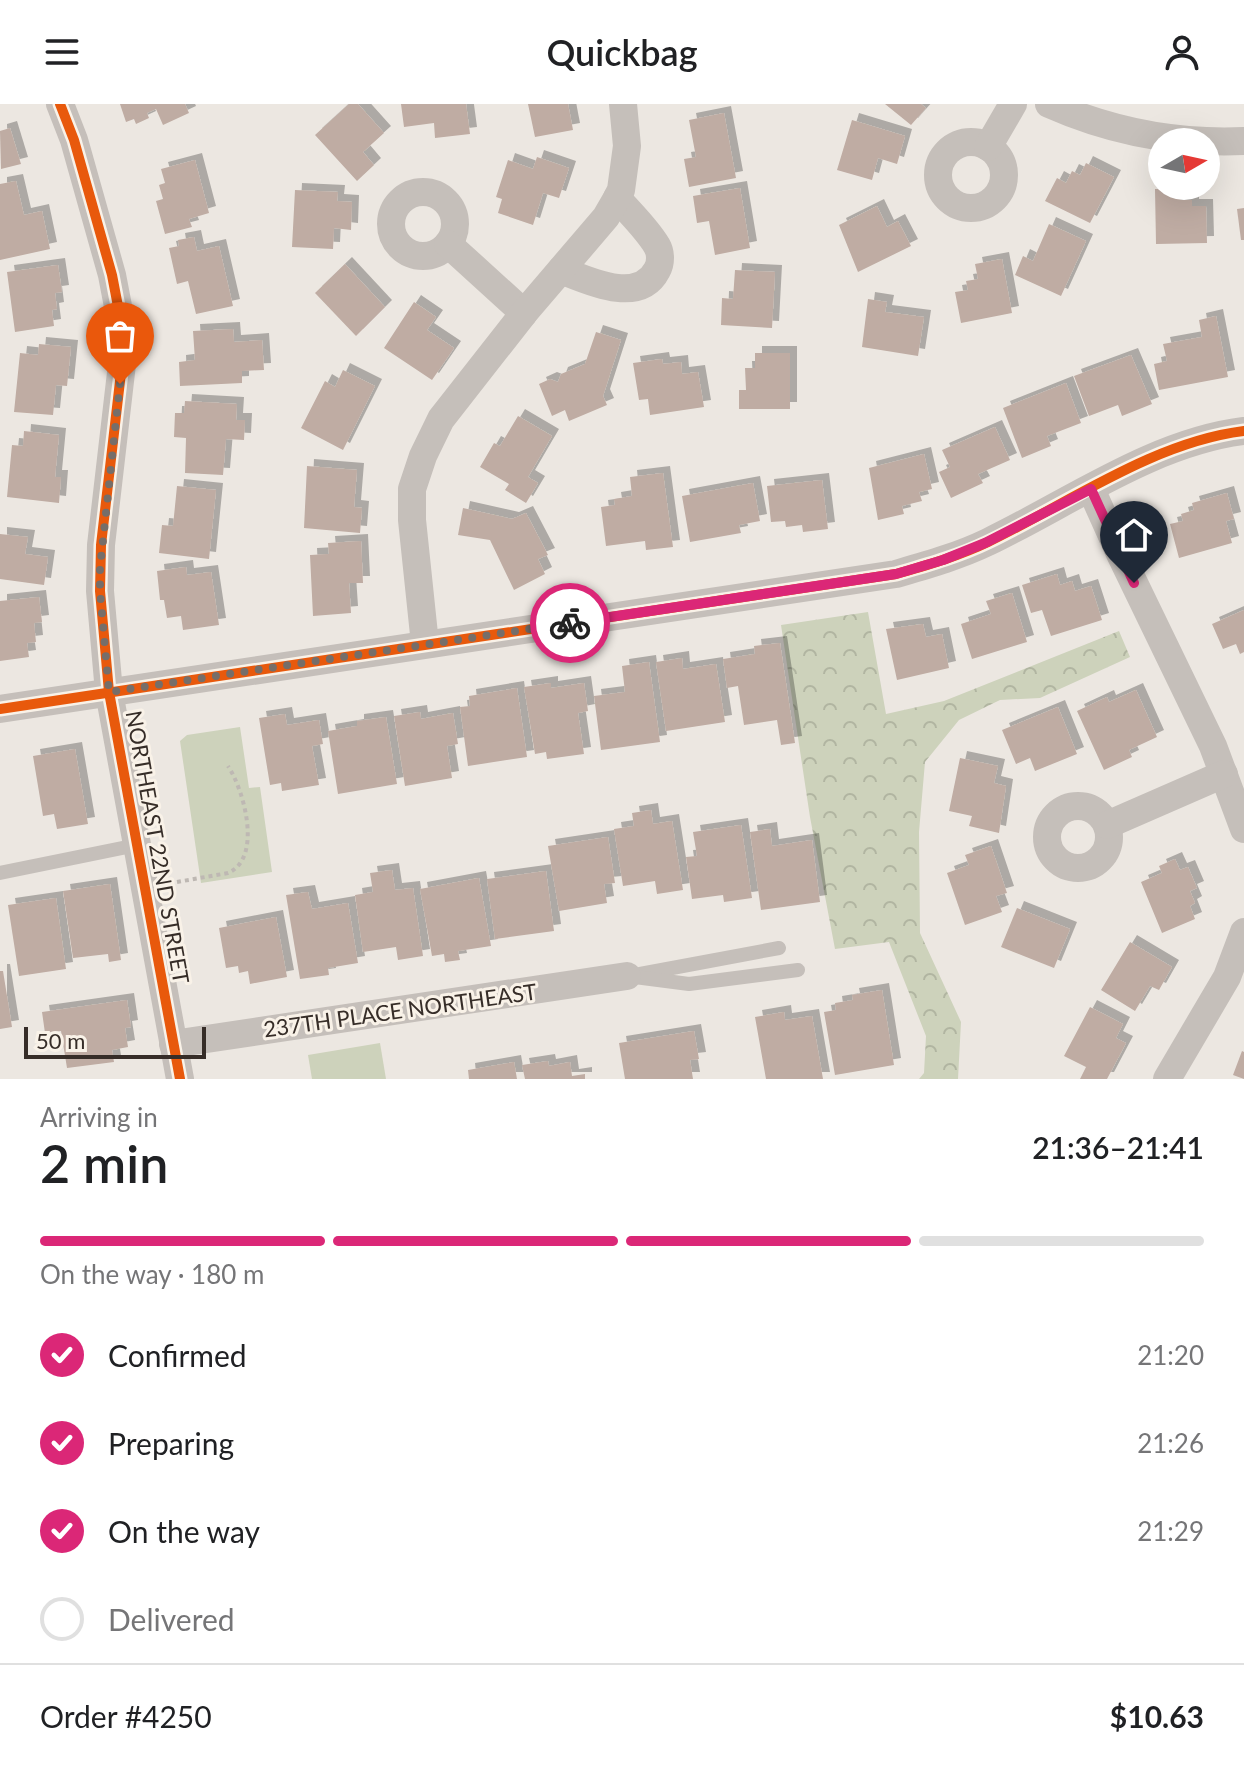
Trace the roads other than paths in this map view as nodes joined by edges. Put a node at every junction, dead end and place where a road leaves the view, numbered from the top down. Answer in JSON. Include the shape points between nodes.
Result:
{"nodes":[{"id":1,"x":60,"y":104,"type":"edge"},
{"id":2,"x":623,"y":104,"type":"edge"},
{"id":3,"x":1013,"y":104,"type":"edge"},
{"id":4,"x":1049,"y":104,"type":"edge"},
{"id":5,"x":1244,"y":141,"type":"edge"},
{"id":6,"x":988,"y":147,"type":"dead end"},
{"id":7,"x":619,"y":194,"type":"junction"},
{"id":8,"x":448,"y":244,"type":"dead end"},
{"id":9,"x":561,"y":270,"type":"junction"},
{"id":10,"x":524,"y":313,"type":"junction"},
{"id":11,"x":1244,"y":431,"type":"edge"},
{"id":12,"x":1091,"y":489,"type":"junction"},
{"id":13,"x":425,"y":644,"type":"junction"},
{"id":14,"x":109,"y":692,"type":"junction"},
{"id":15,"x":0,"y":709,"type":"edge"},
{"id":16,"x":1224,"y":774,"type":"junction"},
{"id":17,"x":1107,"y":825,"type":"dead end"},
{"id":18,"x":1244,"y":829,"type":"edge"},
{"id":19,"x":137,"y":845,"type":"junction"},
{"id":20,"x":0,"y":873,"type":"edge"},
{"id":21,"x":1244,"y":932,"type":"edge"},
{"id":22,"x":779,"y":948,"type":"dead end"},
{"id":23,"x":798,"y":970,"type":"dead end"},
{"id":24,"x":627,"y":976,"type":"junction"},
{"id":25,"x":173,"y":1044,"type":"junction"},
{"id":26,"x":180,"y":1079,"type":"edge"},
{"id":27,"x":1167,"y":1079,"type":"edge"}],
"edges":[{"from":1,"to":14,"type":"street","name":"NORTHEAST 22ND STREET","via":[[121,322],[122,364],[101,545]]},
{"from":2,"to":7,"type":"street","via":[[627,146]]},
{"from":3,"to":6,"type":"street"},
{"from":4,"to":5,"type":"street","via":[[1127,132],[1171,141]]},
{"from":7,"to":9,"type":"street"},
{"from":7,"to":9,"type":"street","via":[[658,248],[660,264],[654,276],[630,289]]},
{"from":8,"to":10,"type":"street"},
{"from":9,"to":10,"type":"street"},
{"from":10,"to":13,"type":"street","via":[[441,419],[412,489]]},
{"from":11,"to":12,"type":"street","via":[[1167,450]]},
{"from":12,"to":13,"type":"street","via":[[985,543],[896,574]]},
{"from":12,"to":16,"type":"street"},
{"from":13,"to":14,"type":"street"},
{"from":14,"to":15,"type":"street"},
{"from":14,"to":19,"type":"street","name":"NORTHEAST 22ND STREET"},
{"from":16,"to":17,"type":"street"},
{"from":16,"to":18,"type":"street"},
{"from":19,"to":20,"type":"lane"},
{"from":19,"to":25,"type":"street","name":"NORTHEAST 22ND STREET"},
{"from":21,"to":27,"type":"street","via":[[1227,977]]},
{"from":22,"to":24,"type":"lane"},
{"from":23,"to":24,"type":"lane","via":[[689,984]]},
{"from":24,"to":25,"type":"street","name":"237TH PLACE NORTHEAST"},
{"from":25,"to":26,"type":"street","name":"NORTHEAST 22ND STREET"}]}
